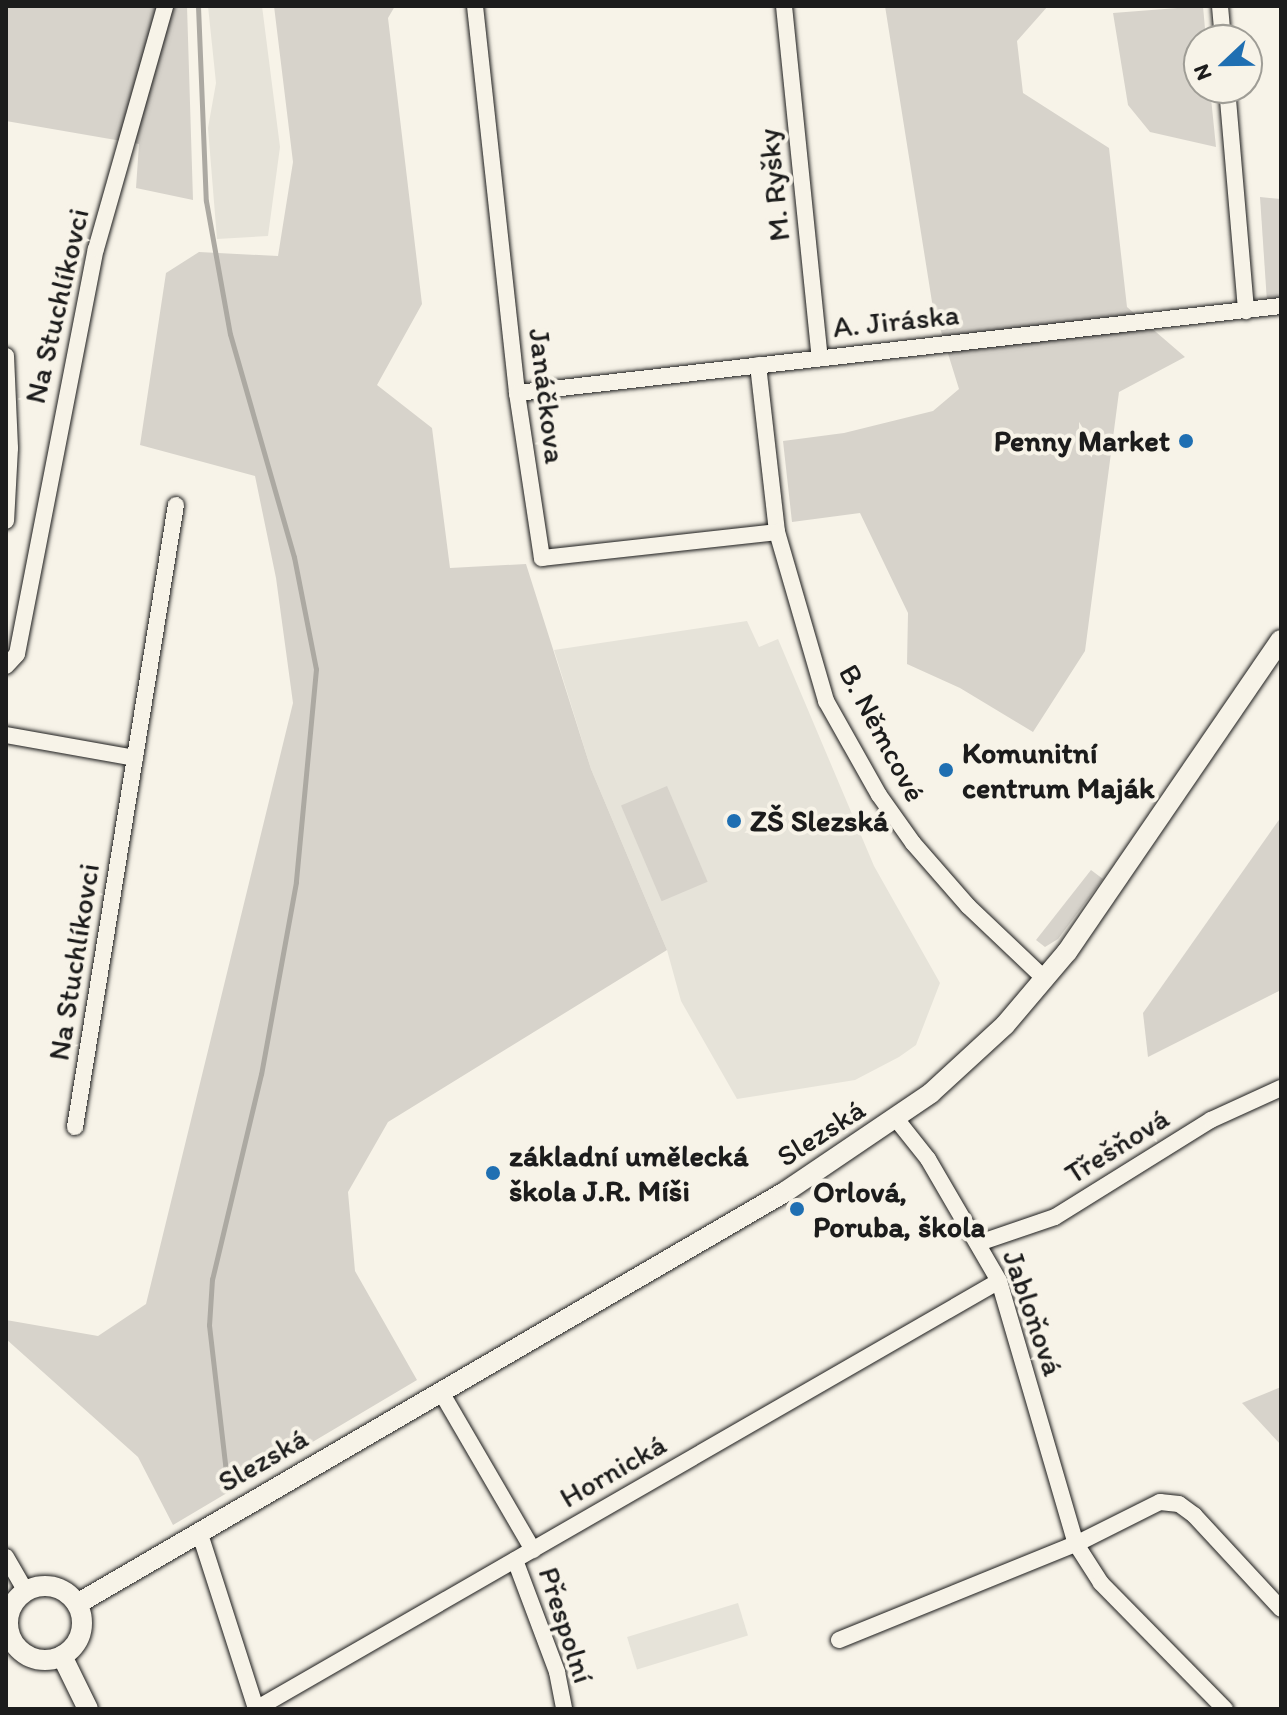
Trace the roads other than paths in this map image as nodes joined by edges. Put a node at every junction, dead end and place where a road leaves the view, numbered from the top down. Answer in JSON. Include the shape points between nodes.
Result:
{"nodes":[{"id":1,"x":165,"y":6,"type":"edge"},
{"id":2,"x":475,"y":6,"type":"edge"},
{"id":3,"x":784,"y":6,"type":"edge"},
{"id":4,"x":1228,"y":104,"type":"edge"},
{"id":5,"x":1281,"y":306,"type":"edge"},
{"id":6,"x":1246,"y":311,"type":"junction"},
{"id":7,"x":6,"y":356,"type":"edge"},
{"id":8,"x":820,"y":358,"type":"junction"},
{"id":9,"x":758,"y":365,"type":"junction"},
{"id":10,"x":517,"y":393,"type":"junction"},
{"id":11,"x":176,"y":505,"type":"dead end"},
{"id":12,"x":6,"y":521,"type":"edge"},
{"id":13,"x":777,"y":532,"type":"junction"},
{"id":14,"x":1281,"y":640,"type":"edge"},
{"id":15,"x":6,"y":666,"type":"edge"},
{"id":16,"x":6,"y":735,"type":"edge"},
{"id":17,"x":135,"y":758,"type":"junction"},
{"id":18,"x":1045,"y":979,"type":"junction"},
{"id":19,"x":1281,"y":1088,"type":"edge"},
{"id":20,"x":897,"y":1120,"type":"junction"},
{"id":21,"x":75,"y":1127,"type":"dead end"},
{"id":22,"x":979,"y":1243,"type":"junction"},
{"id":23,"x":999,"y":1281,"type":"junction"},
{"id":24,"x":441,"y":1392,"type":"junction"},
{"id":25,"x":199,"y":1531,"type":"junction"},
{"id":26,"x":1076,"y":1544,"type":"junction"},
{"id":27,"x":533,"y":1550,"type":"junction"},
{"id":28,"x":6,"y":1557,"type":"edge"},
{"id":29,"x":515,"y":1560,"type":"junction"},
{"id":30,"x":26,"y":1591,"type":"junction"},
{"id":31,"x":77,"y":1604,"type":"junction"},
{"id":32,"x":1281,"y":1609,"type":"edge"},
{"id":33,"x":7,"y":1627,"type":"edge"},
{"id":34,"x":839,"y":1640,"type":"dead end"},
{"id":35,"x":14,"y":1655,"type":"edge"},
{"id":36,"x":62,"y":1656,"type":"junction"},
{"id":37,"x":560,"y":1708,"type":"edge"},
{"id":38,"x":88,"y":1709,"type":"edge"},
{"id":39,"x":256,"y":1709,"type":"edge"},
{"id":40,"x":1225,"y":1709,"type":"edge"}],
"edges":[{"from":1,"to":15,"type":"street","name":"Na Stuchlíkovci","via":[[96,249],[17,654]]},
{"from":2,"to":10,"type":"street","name":"Janáčkova"},
{"from":3,"to":8,"type":"street","name":"M. Ryšky"},
{"from":4,"to":6,"type":"street"},
{"from":5,"to":6,"type":"street","name":"A. Jiráska"},
{"from":6,"to":8,"type":"street","name":"A. Jiráska"},
{"from":7,"to":12,"type":"street","name":"Na Stuchlíkovci"},
{"from":8,"to":9,"type":"street","name":"A. Jiráska"},
{"from":9,"to":10,"type":"street","name":"A. Jiráska"},
{"from":9,"to":13,"type":"street","name":"B. Němcové"},
{"from":10,"to":13,"type":"street","name":"Janáčkova","via":[[542,558]]},
{"from":11,"to":17,"type":"street","name":"Na Stuchlíkovci"},
{"from":13,"to":18,"type":"street","name":"B. Němcové","via":[[826,701],[879,795],[968,906]]},
{"from":14,"to":18,"type":"street","name":"Slezská"},
{"from":16,"to":17,"type":"street"},
{"from":17,"to":21,"type":"street","name":"Na Stuchlíkovci"},
{"from":18,"to":20,"type":"street","name":"Slezská","via":[[984,1046]]},
{"from":19,"to":22,"type":"street","name":"Třešňová","via":[[1211,1120],[1055,1217]]},
{"from":20,"to":22,"type":"street","name":"Jabloňová"},
{"from":20,"to":24,"type":"street","name":"Slezská","via":[[763,1205]]},
{"from":22,"to":23,"type":"street","name":"Jabloňová"},
{"from":23,"to":26,"type":"street","name":"Jabloňová"},
{"from":23,"to":27,"type":"street","name":"Hornická"},
{"from":24,"to":25,"type":"street","name":"Slezská"},
{"from":24,"to":27,"type":"street"},
{"from":25,"to":31,"type":"street","name":"Slezská"},
{"from":25,"to":39,"type":"street"},
{"from":26,"to":32,"type":"street","via":[[1160,1502],[1179,1504]]},
{"from":26,"to":34,"type":"street"},
{"from":26,"to":40,"type":"street","name":"Jabloňová","via":[[1101,1583]]},
{"from":27,"to":29,"type":"street","name":"Hornická"},
{"from":28,"to":30,"type":"street"},
{"from":29,"to":37,"type":"street","name":"Přespolní","via":[[557,1672]]},
{"from":29,"to":39,"type":"street","name":"Hornická"},
{"from":30,"to":31,"type":"street","via":[[48,1586]]},
{"from":30,"to":33,"type":"street","via":[[12,1605]]},
{"from":31,"to":36,"type":"street","via":[[78,1638]]},
{"from":33,"to":35,"type":"street"},
{"from":35,"to":36,"type":"street","via":[[40,1660]]},
{"from":36,"to":38,"type":"street"}]}
